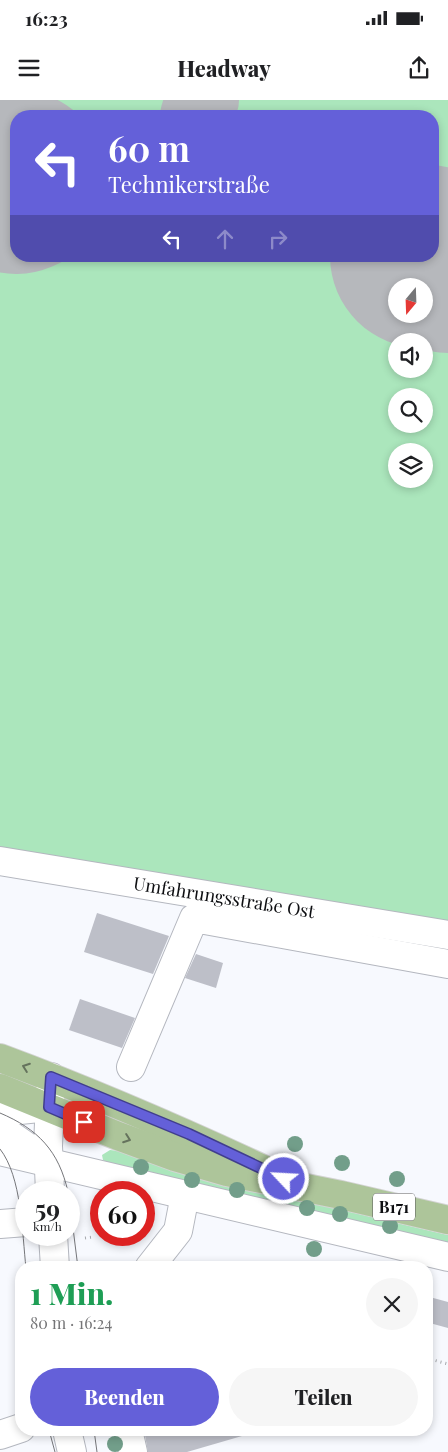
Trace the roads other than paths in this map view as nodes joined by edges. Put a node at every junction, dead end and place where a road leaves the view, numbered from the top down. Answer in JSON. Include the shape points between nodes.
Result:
{"nodes":[{"id":1,"x":0,"y":862,"type":"edge"},
{"id":2,"x":448,"y":935,"type":"edge"},
{"id":3,"x":448,"y":964,"type":"edge"},
{"id":4,"x":0,"y":1058,"type":"edge"},
{"id":5,"x":131,"y":1067,"type":"dead end"},
{"id":6,"x":51,"y":1077,"type":"junction"},
{"id":7,"x":0,"y":1088,"type":"edge"},
{"id":8,"x":49,"y":1107,"type":"junction"},
{"id":9,"x":0,"y":1112,"type":"edge"},
{"id":10,"x":0,"y":1128,"type":"edge"},
{"id":11,"x":0,"y":1151,"type":"edge"},
{"id":12,"x":49,"y":1163,"type":"junction"},
{"id":13,"x":50,"y":1181,"type":"edge"},
{"id":14,"x":300,"y":1186,"type":"junction"},
{"id":15,"x":185,"y":1195,"type":"junction"},
{"id":16,"x":448,"y":1220,"type":"edge"},
{"id":17,"x":15,"y":1223,"type":"edge"},
{"id":18,"x":0,"y":1224,"type":"edge"},
{"id":19,"x":54,"y":1246,"type":"edge"},
{"id":20,"x":448,"y":1257,"type":"edge"},
{"id":21,"x":55,"y":1261,"type":"edge"},
{"id":22,"x":154,"y":1261,"type":"edge"},
{"id":23,"x":15,"y":1430,"type":"edge"},
{"id":24,"x":0,"y":1435,"type":"edge"},
{"id":25,"x":68,"y":1436,"type":"edge"},
{"id":26,"x":129,"y":1436,"type":"edge"},
{"id":27,"x":72,"y":1452,"type":"edge"},
{"id":28,"x":133,"y":1452,"type":"edge"}],
"edges":[{"from":1,"to":2,"type":"street","name":"Umfahrungsstraße Ost"},
{"from":3,"to":5,"type":"street","via":[[194,918]]},
{"from":6,"to":4,"type":"main road","number":"B171","one_way":true},
{"from":6,"to":8,"type":"street"},
{"from":6,"to":14,"type":"main road","number":"B171","via":[[189,1134]]},
{"from":7,"to":8,"type":"main road","number":"B171"},
{"from":8,"to":9,"type":"street"},
{"from":8,"to":12,"type":"street"},
{"from":8,"to":14,"type":"main road","number":"B171","one_way":true,"via":[[175,1157],[227,1172]]},
{"from":10,"to":12,"type":"street"},
{"from":11,"to":12,"type":"street"},
{"from":12,"to":13,"type":"street"},
{"from":12,"to":15,"type":"street"},
{"from":14,"to":16,"type":"main road","number":"B171"},
{"from":15,"to":20,"type":"street"},
{"from":15,"to":22,"type":"street","via":[[178,1231]]},
{"from":17,"to":18,"type":"street"},
{"from":19,"to":21,"type":"street"},
{"from":23,"to":24,"type":"street"},
{"from":25,"to":27,"type":"street"},
{"from":26,"to":28,"type":"street"}]}
